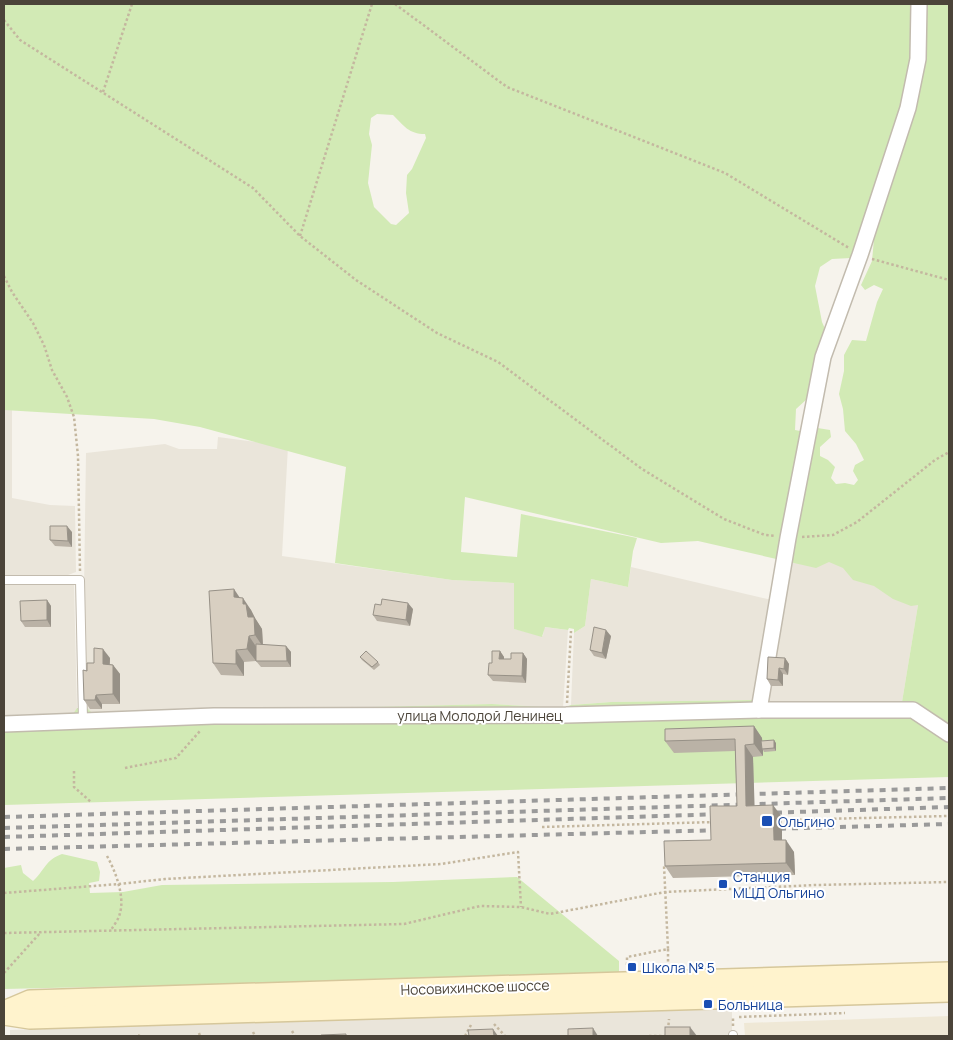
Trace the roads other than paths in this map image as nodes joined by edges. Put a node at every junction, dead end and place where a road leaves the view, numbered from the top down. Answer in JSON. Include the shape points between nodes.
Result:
{"nodes":[{"id":1,"x":919,"y":4,"type":"edge"},
{"id":2,"x":4,"y":580,"type":"edge"},
{"id":3,"x":758,"y":710,"type":"junction"},
{"id":4,"x":83,"y":720,"type":"junction"},
{"id":5,"x":4,"y":724,"type":"edge"},
{"id":6,"x":949,"y":734,"type":"edge"},
{"id":7,"x":949,"y":973,"type":"edge"},
{"id":8,"x":949,"y":990,"type":"edge"},
{"id":9,"x":4,"y":1013,"type":"edge"}],
"edges":[{"from":1,"to":3,"type":"street","via":[[918,59],[908,108],[823,357]]},
{"from":2,"to":4,"type":"lane","via":[[80,580]]},
{"from":3,"to":4,"type":"street","name":"улица Молодой Ленинец"},
{"from":3,"to":6,"type":"street","name":"улица Молодой Ленинец","via":[[913,710]]},
{"from":4,"to":5,"type":"street","name":"улица Молодой Ленинец"},
{"from":7,"to":9,"type":"main road","name":"Носовихинское шоссе","via":[[30,1001]]},
{"from":8,"to":9,"type":"main road","name":"Носовихинское шоссе","via":[[30,1018]]}]}
